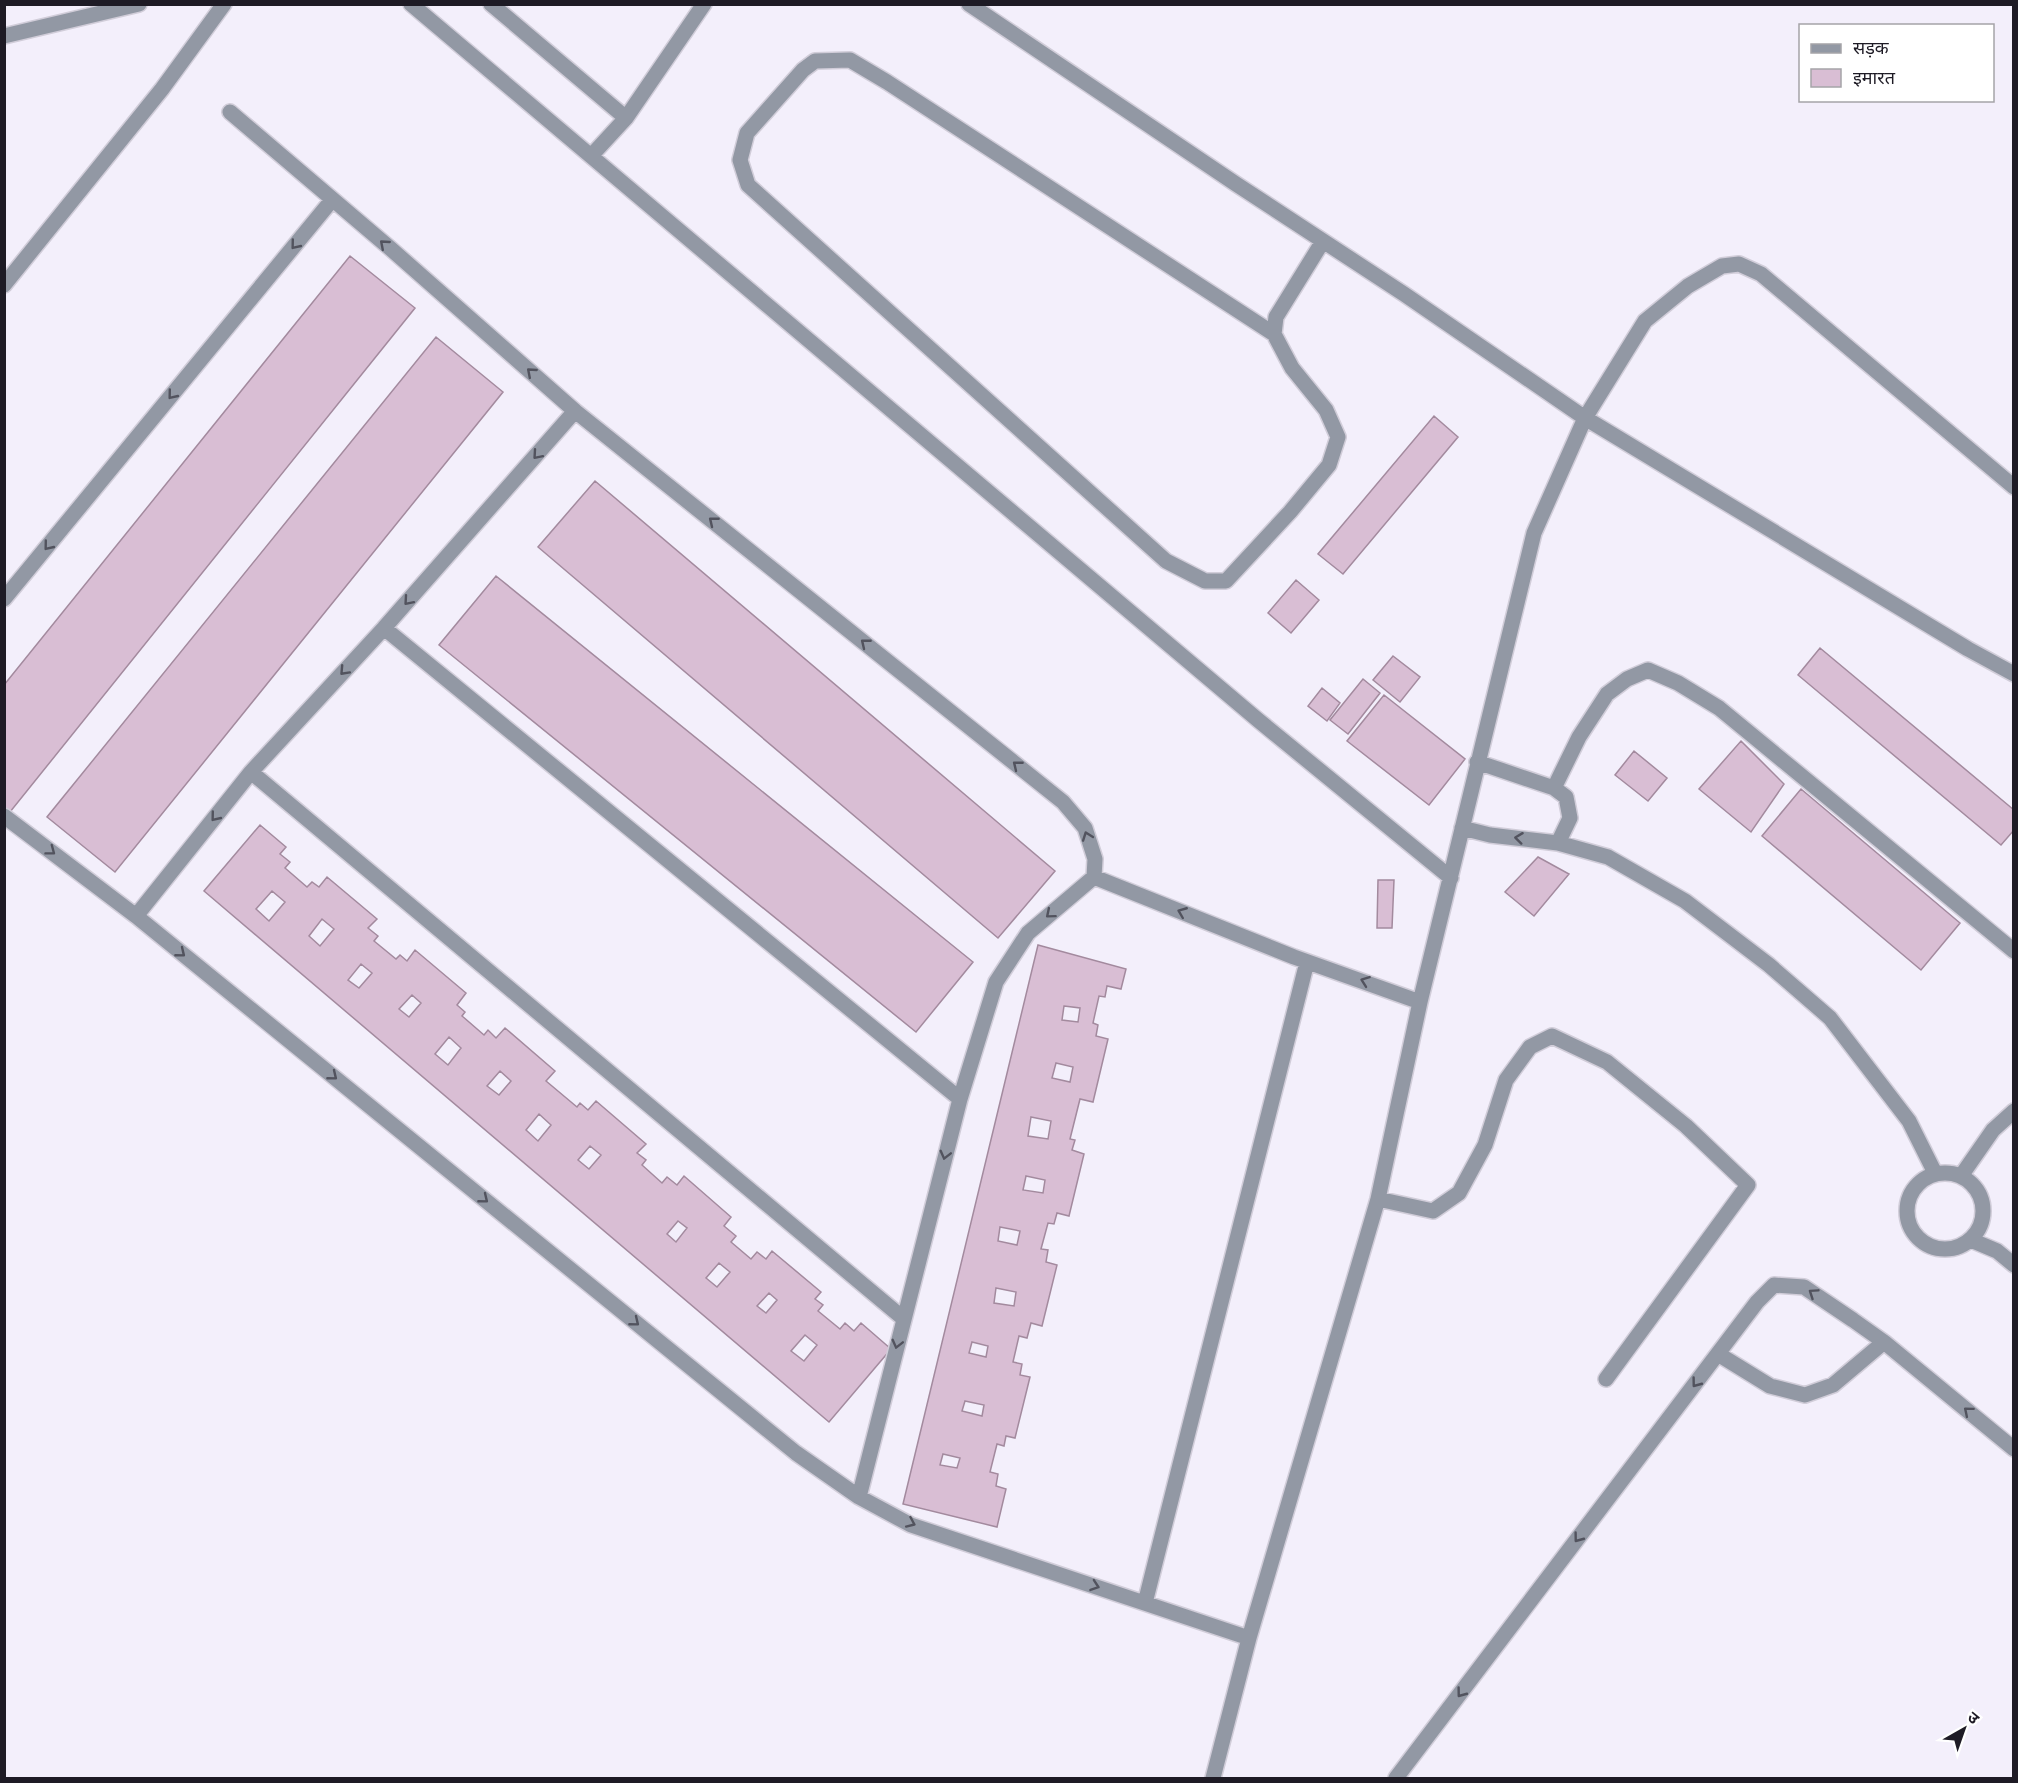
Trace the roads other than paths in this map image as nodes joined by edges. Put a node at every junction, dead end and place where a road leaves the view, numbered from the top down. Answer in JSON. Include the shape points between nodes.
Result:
{"nodes":[{"id":1,"x":139,"y":4,"type":"edge"},
{"id":2,"x":225,"y":4,"type":"edge"},
{"id":3,"x":411,"y":4,"type":"edge"},
{"id":4,"x":491,"y":4,"type":"edge"},
{"id":5,"x":704,"y":4,"type":"edge"},
{"id":6,"x":969,"y":4,"type":"edge"},
{"id":7,"x":4,"y":36,"type":"edge"},
{"id":8,"x":230,"y":112,"type":"dead end"},
{"id":9,"x":627,"y":118,"type":"junction"},
{"id":10,"x":591,"y":156,"type":"junction"},
{"id":11,"x":332,"y":200,"type":"junction"},
{"id":12,"x":1323,"y":241,"type":"junction"},
{"id":13,"x":4,"y":285,"type":"edge"},
{"id":14,"x":1274,"y":334,"type":"junction"},
{"id":15,"x":575,"y":411,"type":"junction"},
{"id":16,"x":1585,"y":418,"type":"junction"},
{"id":17,"x":2013,"y":487,"type":"edge"},
{"id":18,"x":4,"y":599,"type":"edge"},
{"id":19,"x":384,"y":628,"type":"junction"},
{"id":20,"x":2013,"y":674,"type":"edge"},
{"id":21,"x":1477,"y":762,"type":"junction"},
{"id":22,"x":251,"y":772,"type":"junction"},
{"id":23,"x":1554,"y":788,"type":"junction"},
{"id":24,"x":4,"y":816,"type":"edge"},
{"id":25,"x":1462,"y":828,"type":"junction"},
{"id":26,"x":1558,"y":843,"type":"junction"},
{"id":27,"x":1094,"y":877,"type":"junction"},
{"id":28,"x":1451,"y":878,"type":"junction"},
{"id":29,"x":136,"y":916,"type":"junction"},
{"id":30,"x":2013,"y":951,"type":"edge"},
{"id":31,"x":1307,"y":962,"type":"junction"},
{"id":32,"x":1420,"y":1002,"type":"junction"},
{"id":33,"x":960,"y":1099,"type":"junction"},
{"id":34,"x":2013,"y":1111,"type":"edge"},
{"id":35,"x":1935,"y":1173,"type":"junction"},
{"id":36,"x":1961,"y":1176,"type":"junction"},
{"id":37,"x":1378,"y":1199,"type":"junction"},
{"id":38,"x":1971,"y":1240,"type":"junction"},
{"id":39,"x":2013,"y":1265,"type":"edge"},
{"id":40,"x":904,"y":1319,"type":"junction"},
{"id":41,"x":1884,"y":1342,"type":"junction"},
{"id":42,"x":1718,"y":1354,"type":"junction"},
{"id":43,"x":1606,"y":1379,"type":"dead end"},
{"id":44,"x":2013,"y":1449,"type":"edge"},
{"id":45,"x":859,"y":1497,"type":"junction"},
{"id":46,"x":1145,"y":1603,"type":"junction"},
{"id":47,"x":1249,"y":1638,"type":"junction"},
{"id":48,"x":1213,"y":1779,"type":"edge"},
{"id":49,"x":1396,"y":1779,"type":"edge"}],
"edges":[{"from":1,"to":7,"type":"street"},
{"from":2,"to":13,"type":"street","via":[[162,89]]},
{"from":3,"to":10,"type":"street"},
{"from":4,"to":9,"type":"street"},
{"from":5,"to":9,"type":"street"},
{"from":6,"to":12,"type":"street"},
{"from":8,"to":11,"type":"street"},
{"from":9,"to":10,"type":"street"},
{"from":10,"to":28,"type":"street","via":[[1258,720]]},
{"from":15,"to":11,"type":"street","one_way":true},
{"from":11,"to":18,"type":"street","one_way":true},
{"from":12,"to":14,"type":"street","via":[[1276,317]]},
{"from":12,"to":16,"type":"street"},
{"from":14,"to":14,"type":"street","via":[[1292,368],[1326,410],[1338,437],[1329,465],[1226,581],[1205,581],[1166,561],[748,185],[740,160],[747,133],[815,61],[850,60]]},
{"from":15,"to":19,"type":"street","one_way":true},
{"from":27,"to":15,"type":"street","one_way":true,"via":[[1095,859],[1085,828],[1063,802]]},
{"from":16,"to":17,"type":"street","via":[[1646,321],[1688,286],[1722,266],[1739,264],[1761,274]]},
{"from":16,"to":20,"type":"street"},
{"from":16,"to":21,"type":"street","via":[[1534,532]]},
{"from":19,"to":22,"type":"street","one_way":true},
{"from":19,"to":33,"type":"street"},
{"from":21,"to":23,"type":"street"},
{"from":21,"to":25,"type":"street"},
{"from":22,"to":29,"type":"street","one_way":true},
{"from":22,"to":40,"type":"street"},
{"from":23,"to":26,"type":"street","via":[[1566,797],[1570,818]]},
{"from":23,"to":30,"type":"street","via":[[1579,737],[1607,694],[1648,670],[1678,682],[1719,708]]},
{"from":24,"to":29,"type":"street","one_way":true},
{"from":26,"to":25,"type":"street","one_way":true},
{"from":25,"to":28,"type":"street"},
{"from":26,"to":35,"type":"street","via":[[1608,857],[1685,901],[1821,1010],[1909,1121]]},
{"from":31,"to":27,"type":"street","one_way":true},
{"from":27,"to":33,"type":"street","one_way":true,"via":[[1028,933],[996,982]]},
{"from":28,"to":32,"type":"street"},
{"from":29,"to":45,"type":"street","one_way":true,"via":[[796,1453]]},
{"from":32,"to":31,"type":"street","one_way":true},
{"from":31,"to":46,"type":"street"},
{"from":32,"to":37,"type":"street"},
{"from":33,"to":40,"type":"street","one_way":true},
{"from":34,"to":36,"type":"street","via":[[1993,1130]]},
{"from":35,"to":36,"type":"street"},
{"from":35,"to":38,"type":"street","via":[[1915,1187],[1909,1198],[1909,1223],[1919,1239],[1936,1248],[1948,1250]]},
{"from":36,"to":38,"type":"street","via":[[1972,1183],[1984,1205],[1984,1218]]},
{"from":37,"to":43,"type":"street","via":[[1432,1211],[1459,1193],[1485,1145],[1506,1080],[1530,1047],[1552,1036],[1607,1062],[1686,1126],[1748,1185]]},
{"from":37,"to":47,"type":"street"},
{"from":38,"to":39,"type":"street","via":[[1997,1251]]},
{"from":40,"to":45,"type":"street","one_way":true},
{"from":41,"to":42,"type":"street","via":[[1833,1385],[1805,1395],[1770,1386]]},
{"from":41,"to":42,"type":"street","one_way":true,"via":[[1804,1287],[1774,1285],[1756,1302]]},
{"from":44,"to":41,"type":"street","one_way":true},
{"from":42,"to":49,"type":"street","one_way":true},
{"from":45,"to":46,"type":"street","one_way":true,"via":[[912,1525]]},
{"from":46,"to":47,"type":"street"},
{"from":47,"to":48,"type":"street"}]}
